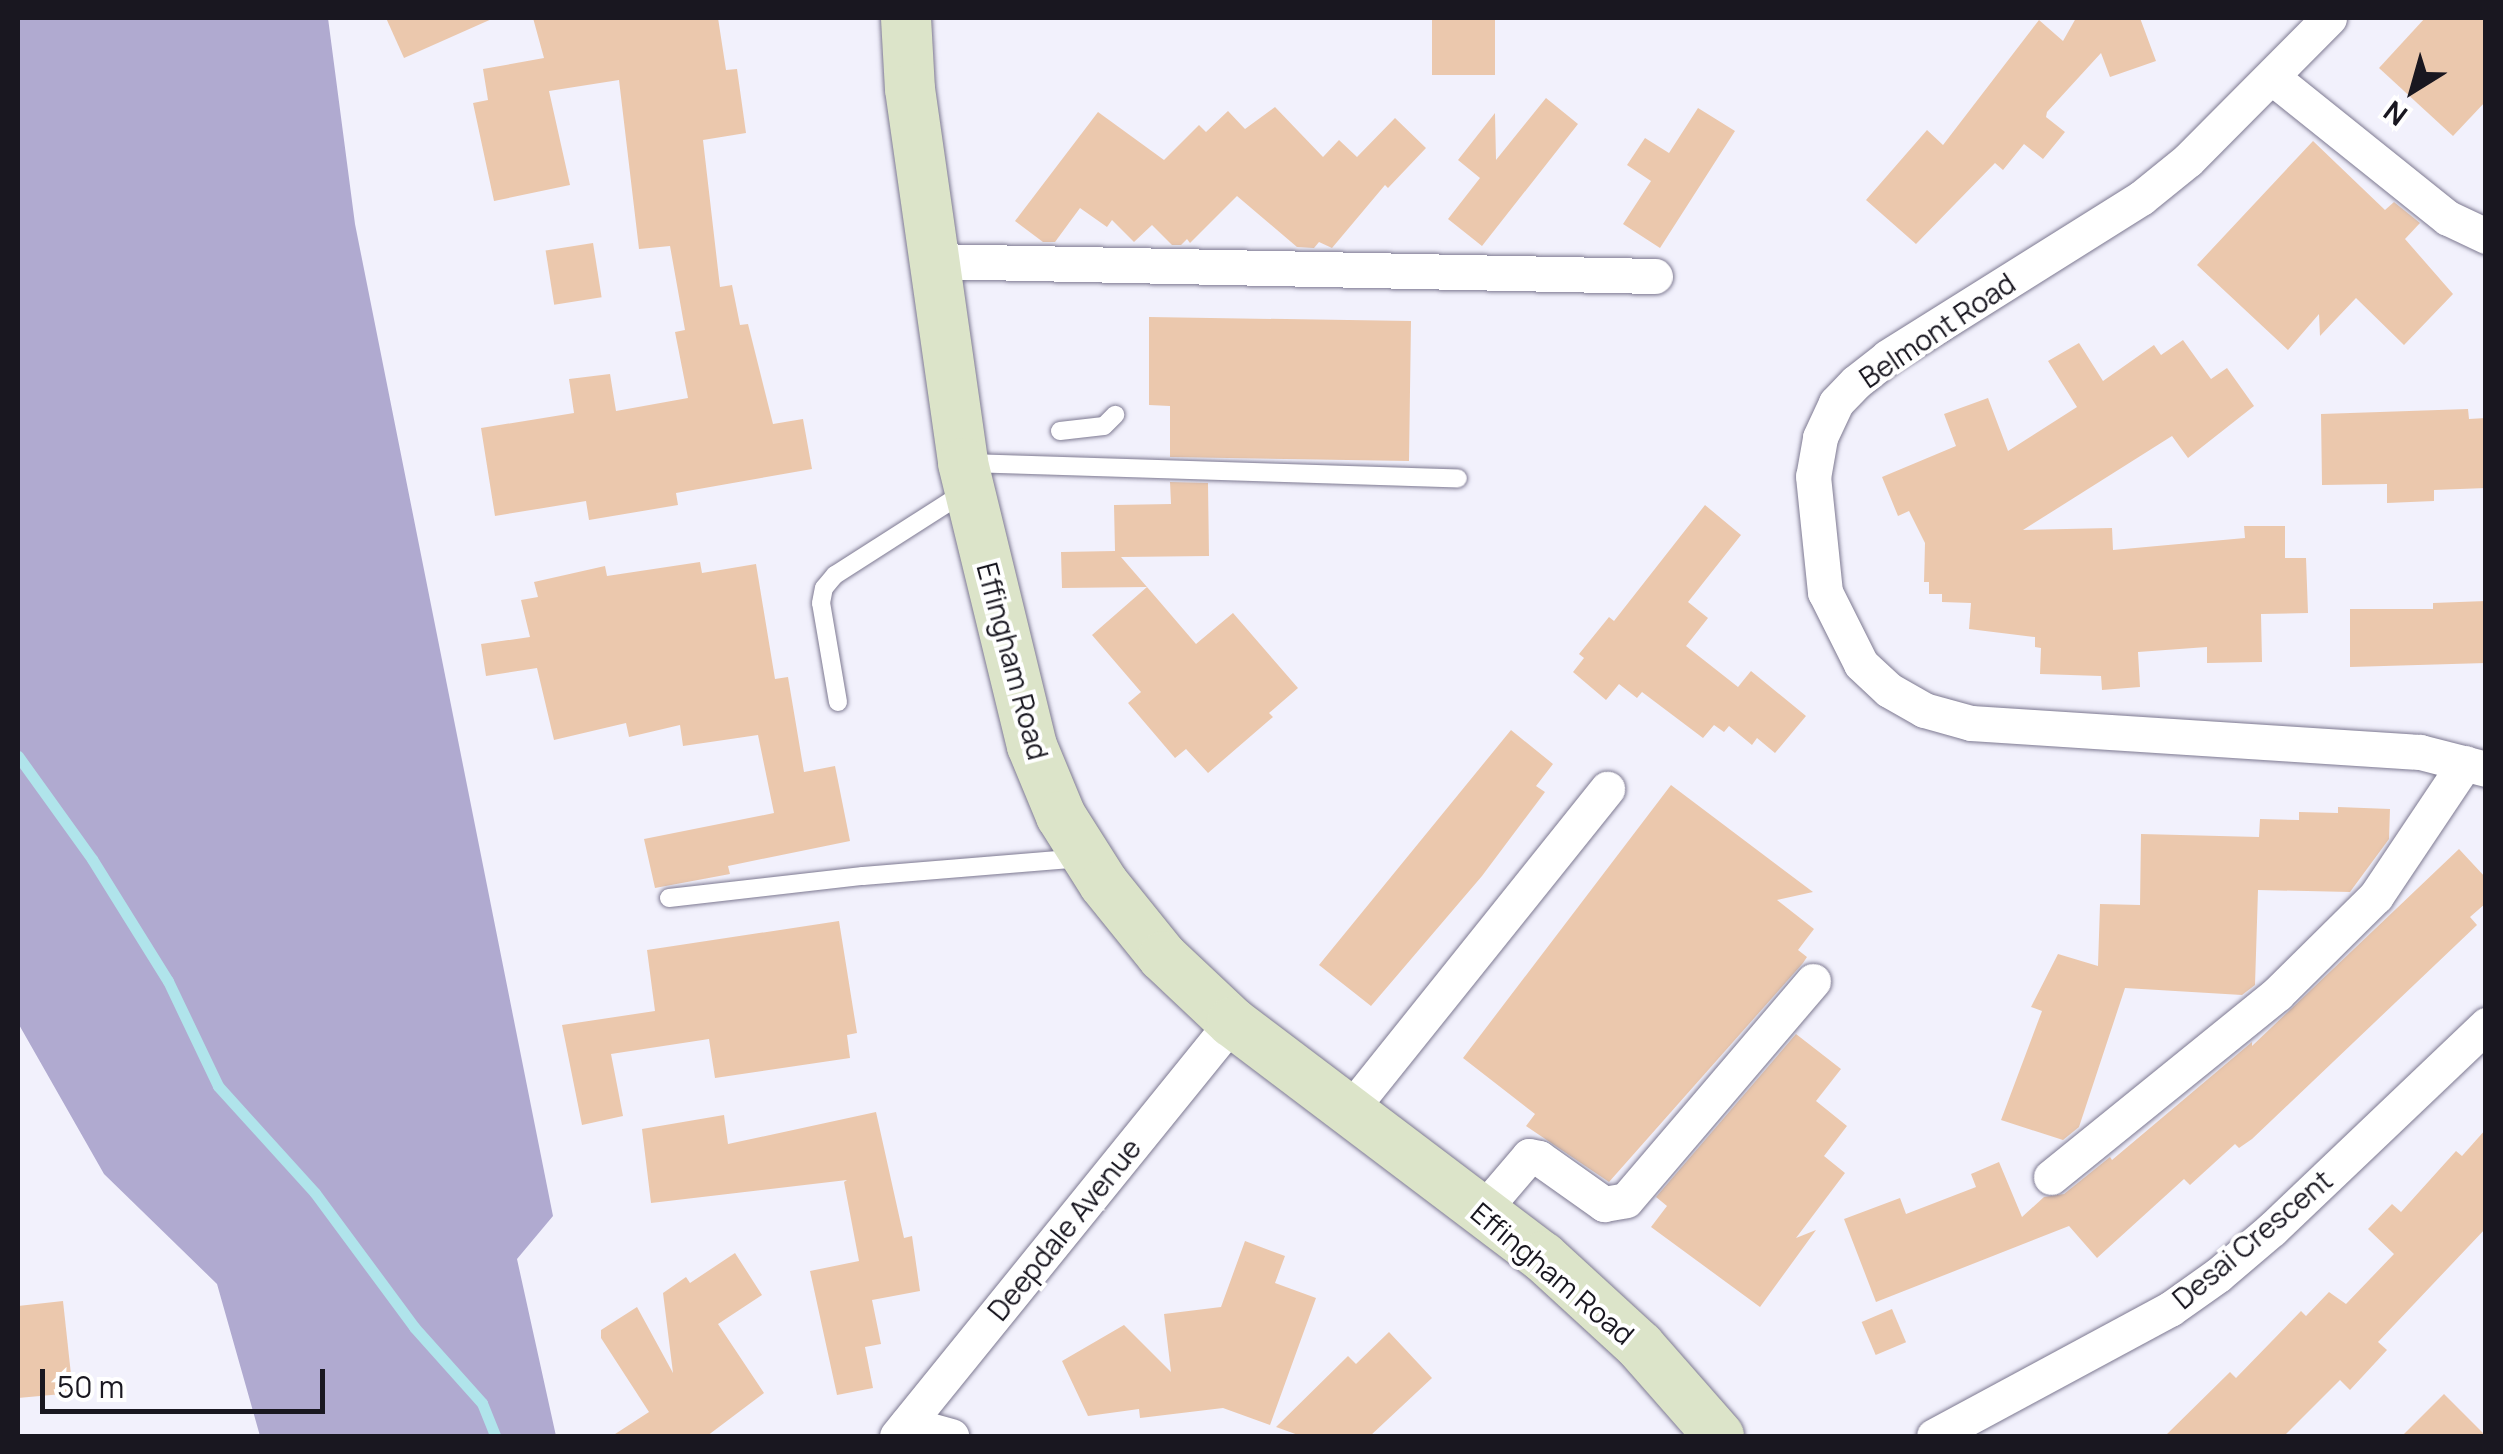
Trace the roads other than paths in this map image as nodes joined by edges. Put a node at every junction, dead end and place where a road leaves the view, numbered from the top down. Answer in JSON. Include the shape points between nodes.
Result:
{"nodes":[{"id":1,"x":906,"y":18,"type":"edge"},
{"id":2,"x":2329,"y":18,"type":"edge"},
{"id":3,"x":2273,"y":78,"type":"junction"},
{"id":4,"x":2486,"y":236,"type":"edge"},
{"id":5,"x":933,"y":261,"type":"junction"},
{"id":6,"x":1655,"y":276,"type":"dead end"},
{"id":7,"x":1116,"y":415,"type":"dead end"},
{"id":8,"x":1060,"y":430,"type":"dead end"},
{"id":9,"x":966,"y":476,"type":"junction"},
{"id":10,"x":1458,"y":478,"type":"dead end"},
{"id":11,"x":838,"y":702,"type":"dead end"},
{"id":12,"x":2476,"y":766,"type":"edge"},
{"id":13,"x":1607,"y":789,"type":"dead end"},
{"id":14,"x":1087,"y":858,"type":"junction"},
{"id":15,"x":669,"y":898,"type":"dead end"},
{"id":16,"x":1813,"y":981,"type":"dead end"},
{"id":17,"x":1232,"y":1022,"type":"junction"},
{"id":18,"x":2486,"y":1026,"type":"edge"},
{"id":19,"x":1349,"y":1111,"type":"junction"},
{"id":20,"x":2051,"y":1177,"type":"dead end"},
{"id":21,"x":1482,"y":1212,"type":"junction"},
{"id":22,"x":902,"y":1430,"type":"edge"},
{"id":23,"x":951,"y":1436,"type":"edge"},
{"id":24,"x":1720,"y":1436,"type":"edge"},
{"id":25,"x":1934,"y":1436,"type":"edge"}],
"edges":[{"from":1,"to":5,"type":"street","name":"Effingham Road"},
{"from":2,"to":3,"type":"street","name":"Belmont Road"},
{"from":3,"to":4,"type":"street","via":[[2448,218]]},
{"from":3,"to":12,"type":"street","name":"Belmont Road","via":[[2141,198],[1888,357],[1846,392],[1820,438],[1812,476],[1825,592],[1861,664],[1889,690],[1924,710],[1971,723],[2420,752]]},
{"from":5,"to":6,"type":"street"},
{"from":5,"to":9,"type":"street","name":"Effingham Road"},
{"from":7,"to":8,"type":"lane","via":[[1104,426]]},
{"from":9,"to":10,"type":"lane"},
{"from":9,"to":11,"type":"lane","via":[[824,588]]},
{"from":9,"to":14,"type":"street","name":"Effingham Road","via":[[1032,746]]},
{"from":12,"to":20,"type":"street","via":[[2376,896],[2277,994]]},
{"from":13,"to":19,"type":"street"},
{"from":14,"to":15,"type":"lane"},
{"from":14,"to":17,"type":"street","name":"Effingham Road","via":[[1163,957]]},
{"from":16,"to":21,"type":"street","via":[[1626,1200],[1604,1204],[1532,1156]]},
{"from":17,"to":19,"type":"street","name":"Effingham Road"},
{"from":17,"to":22,"type":"street","name":"Deepdale Avenue"},
{"from":18,"to":25,"type":"street","name":"Desai Crescent","via":[[2218,1275],[2170,1309]]},
{"from":19,"to":21,"type":"street","name":"Effingham Road"},
{"from":21,"to":24,"type":"street","name":"Effingham Road","via":[[1640,1346]]},
{"from":22,"to":23,"type":"street"}]}
